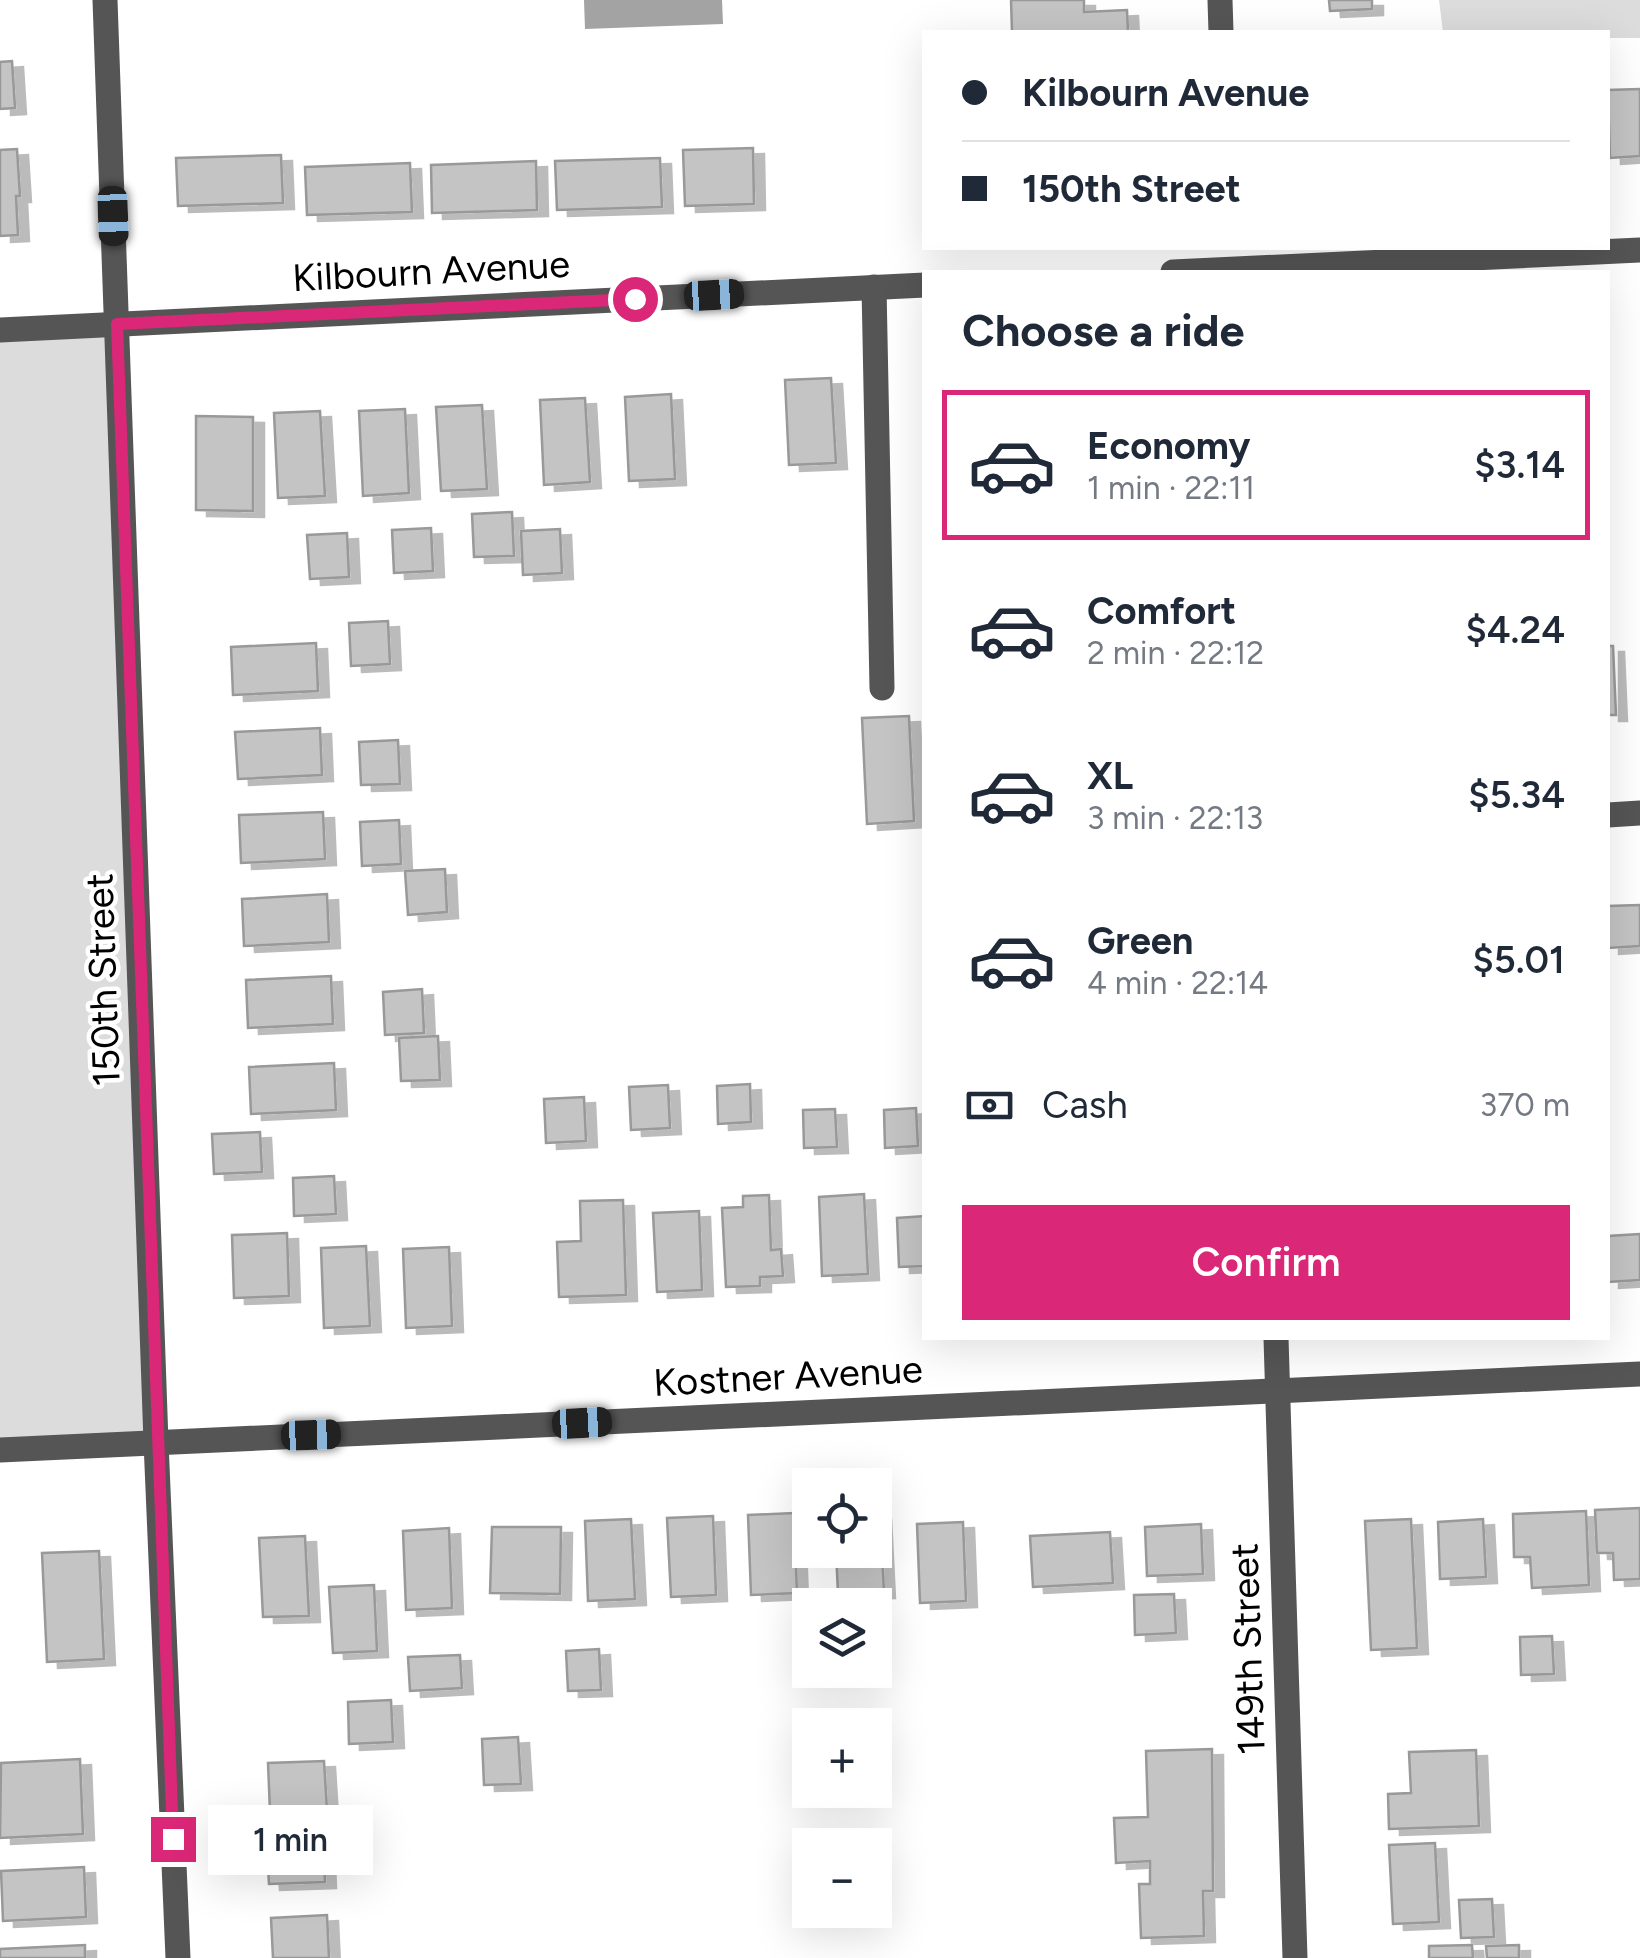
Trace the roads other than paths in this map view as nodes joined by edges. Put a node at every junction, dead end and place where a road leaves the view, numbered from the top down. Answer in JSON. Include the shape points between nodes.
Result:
{"nodes":[{"id":1,"x":106,"y":0,"type":"edge"},
{"id":2,"x":1220,"y":0,"type":"edge"},
{"id":3,"x":1221,"y":30,"type":"edge"},
{"id":4,"x":1640,"y":250,"type":"edge"},
{"id":5,"x":1232,"y":263,"type":"edge"},
{"id":6,"x":1186,"y":270,"type":"edge"},
{"id":7,"x":922,"y":285,"type":"edge"},
{"id":8,"x":874,"y":287,"type":"junction"},
{"id":9,"x":117,"y":324,"type":"junction"},
{"id":10,"x":0,"y":330,"type":"edge"},
{"id":11,"x":882,"y":688,"type":"dead end"},
{"id":12,"x":1640,"y":813,"type":"edge"},
{"id":13,"x":1610,"y":814,"type":"edge"},
{"id":14,"x":1276,"y":1340,"type":"edge"},
{"id":15,"x":1640,"y":1374,"type":"edge"},
{"id":16,"x":1278,"y":1392,"type":"junction"},
{"id":17,"x":156,"y":1442,"type":"junction"},
{"id":18,"x":0,"y":1450,"type":"edge"},
{"id":19,"x":178,"y":1958,"type":"edge"},
{"id":20,"x":1295,"y":1958,"type":"edge"}],
"edges":[{"from":1,"to":9,"type":"street","name":"150th Street"},
{"from":2,"to":3,"type":"street"},
{"from":4,"to":5,"type":"street"},
{"from":5,"to":6,"type":"street"},
{"from":7,"to":8,"type":"street","name":"Kilbourn Avenue"},
{"from":8,"to":9,"type":"street","name":"Kilbourn Avenue"},
{"from":8,"to":11,"type":"street"},
{"from":9,"to":10,"type":"street","name":"Kilbourn Avenue"},
{"from":9,"to":17,"type":"street","name":"150th Street"},
{"from":12,"to":13,"type":"street"},
{"from":14,"to":16,"type":"street","name":"149th Street"},
{"from":15,"to":16,"type":"street","name":"Kostner Avenue"},
{"from":16,"to":17,"type":"street","name":"Kostner Avenue"},
{"from":16,"to":20,"type":"street","name":"149th Street"},
{"from":17,"to":18,"type":"street","name":"Kostner Avenue"},
{"from":17,"to":19,"type":"street","name":"150th Street"}]}
